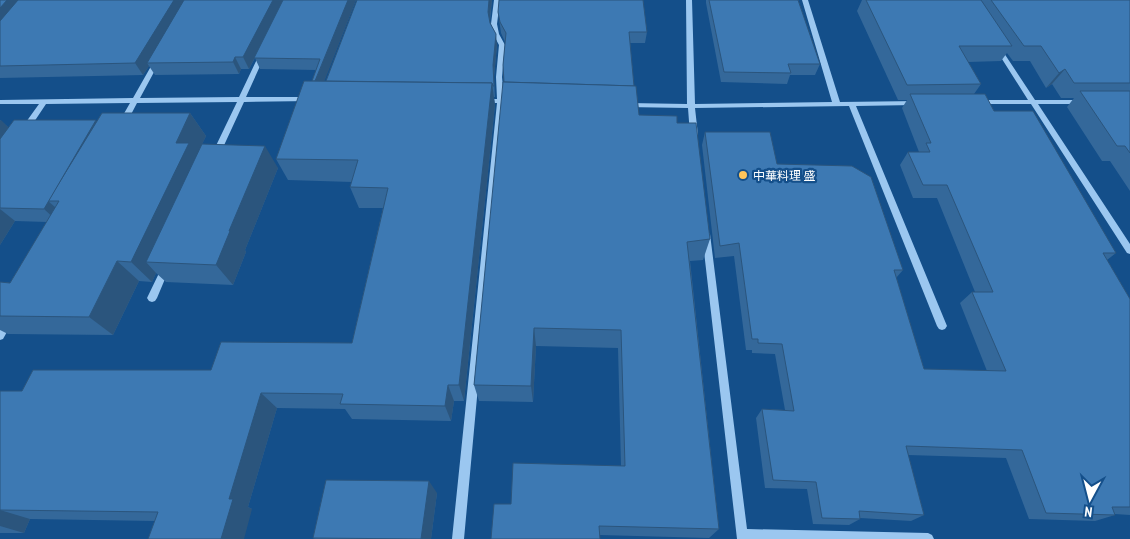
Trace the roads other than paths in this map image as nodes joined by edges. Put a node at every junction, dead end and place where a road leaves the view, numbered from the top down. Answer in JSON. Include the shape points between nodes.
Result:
{"nodes":[{"id":1,"x":497,"y":0,"type":"edge"},
{"id":2,"x":689,"y":0,"type":"edge"},
{"id":3,"x":805,"y":0,"type":"edge"},
{"id":4,"x":992,"y":39,"type":"edge"},
{"id":5,"x":264,"y":50,"type":"edge"},
{"id":6,"x":163,"y":51,"type":"edge"},
{"id":7,"x":323,"y":99,"type":"edge"},
{"id":8,"x":240,"y":100,"type":"junction"},
{"id":9,"x":471,"y":101,"type":"edge"},
{"id":10,"x":501,"y":101,"type":"junction"},
{"id":11,"x":1032,"y":101,"type":"junction"},
{"id":12,"x":0,"y":102,"type":"edge"},
{"id":13,"x":134,"y":102,"type":"junction"},
{"id":14,"x":521,"y":102,"type":"edge"},
{"id":15,"x":1091,"y":102,"type":"edge"},
{"id":16,"x":43,"y":103,"type":"junction"},
{"id":17,"x":928,"y":103,"type":"edge"},
{"id":18,"x":966,"y":103,"type":"edge"},
{"id":19,"x":621,"y":104,"type":"edge"},
{"id":20,"x":837,"y":105,"type":"junction"},
{"id":21,"x":852,"y":105,"type":"junction"},
{"id":22,"x":691,"y":106,"type":"junction"},
{"id":23,"x":119,"y":128,"type":"edge"},
{"id":24,"x":22,"y":133,"type":"edge"},
{"id":25,"x":696,"y":145,"type":"edge"},
{"id":26,"x":212,"y":163,"type":"edge"},
{"id":27,"x":705,"y":223,"type":"edge"},
{"id":28,"x":1130,"y":252,"type":"edge"},
{"id":29,"x":168,"y":262,"type":"edge"},
{"id":30,"x":152,"y":298,"type":"dead end"},
{"id":31,"x":15,"y":310,"type":"edge"},
{"id":32,"x":942,"y":326,"type":"dead end"},
{"id":33,"x":0,"y":336,"type":"edge"},
{"id":34,"x":742,"y":537,"type":"edge"},
{"id":35,"x":458,"y":539,"type":"edge"},
{"id":36,"x":928,"y":539,"type":"edge"}],
"edges":[{"from":1,"to":10,"type":"street","via":[[494,19],[495,35],[502,45]]},
{"from":2,"to":22,"type":"street"},
{"from":3,"to":20,"type":"street"},
{"from":4,"to":11,"type":"street"},
{"from":5,"to":8,"type":"street"},
{"from":6,"to":13,"type":"street"},
{"from":7,"to":8,"type":"street"},
{"from":8,"to":13,"type":"street"},
{"from":8,"to":26,"type":"street"},
{"from":9,"to":10,"type":"street"},
{"from":10,"to":14,"type":"street"},
{"from":10,"to":35,"type":"street"},
{"from":11,"to":15,"type":"street"},
{"from":11,"to":18,"type":"street"},
{"from":11,"to":28,"type":"street"},
{"from":12,"to":16,"type":"street"},
{"from":13,"to":16,"type":"street"},
{"from":13,"to":23,"type":"street"},
{"from":16,"to":24,"type":"street"},
{"from":17,"to":21,"type":"street"},
{"from":19,"to":22,"type":"street"},
{"from":20,"to":21,"type":"street"},
{"from":20,"to":22,"type":"street"},
{"from":21,"to":32,"type":"street"},
{"from":22,"to":25,"type":"street"},
{"from":27,"to":34,"type":"street"},
{"from":29,"to":30,"type":"street"},
{"from":31,"to":33,"type":"street"},
{"from":34,"to":36,"type":"street"}]}
